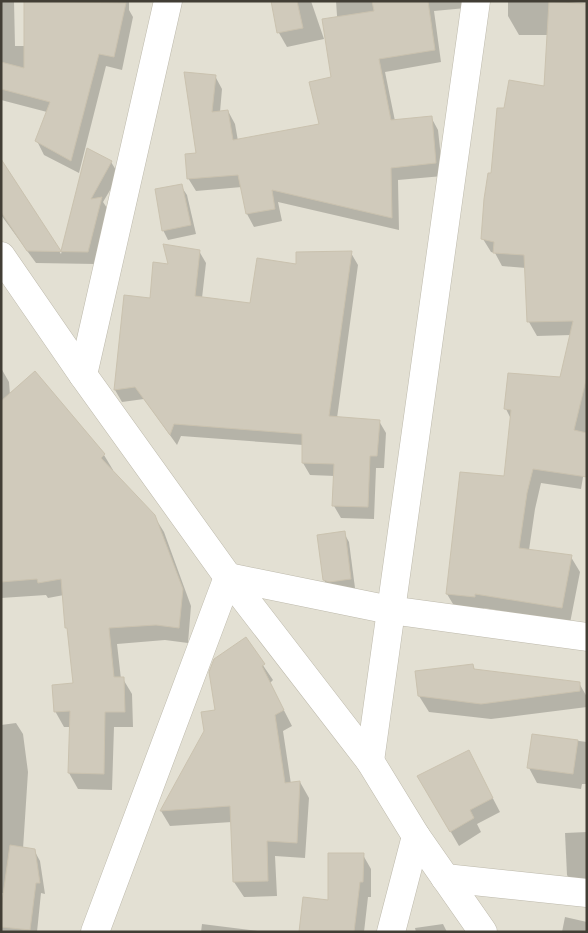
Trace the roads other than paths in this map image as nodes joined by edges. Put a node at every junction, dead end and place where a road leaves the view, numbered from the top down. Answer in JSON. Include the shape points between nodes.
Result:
{"nodes":[{"id":1,"x":168,"y":1,"type":"edge"},
{"id":2,"x":476,"y":1,"type":"edge"},
{"id":3,"x":1,"y":256,"type":"edge"},
{"id":4,"x":83,"y":375,"type":"junction"},
{"id":5,"x":228,"y":577,"type":"junction"},
{"id":6,"x":390,"y":610,"type":"junction"},
{"id":7,"x":587,"y":637,"type":"edge"},
{"id":8,"x":370,"y":761,"type":"junction"},
{"id":9,"x":416,"y":836,"type":"junction"},
{"id":10,"x":445,"y":878,"type":"junction"},
{"id":11,"x":587,"y":893,"type":"edge"},
{"id":12,"x":95,"y":932,"type":"edge"},
{"id":13,"x":390,"y":932,"type":"edge"},
{"id":14,"x":483,"y":932,"type":"edge"}],
"edges":[{"from":1,"to":4,"type":"street"},
{"from":2,"to":6,"type":"street"},
{"from":3,"to":4,"type":"street"},
{"from":4,"to":5,"type":"street"},
{"from":5,"to":6,"type":"street"},
{"from":5,"to":8,"type":"street"},
{"from":5,"to":12,"type":"street"},
{"from":6,"to":7,"type":"street"},
{"from":6,"to":8,"type":"street"},
{"from":8,"to":9,"type":"street"},
{"from":9,"to":10,"type":"street"},
{"from":9,"to":13,"type":"street"},
{"from":10,"to":11,"type":"street"},
{"from":10,"to":14,"type":"street"}]}
